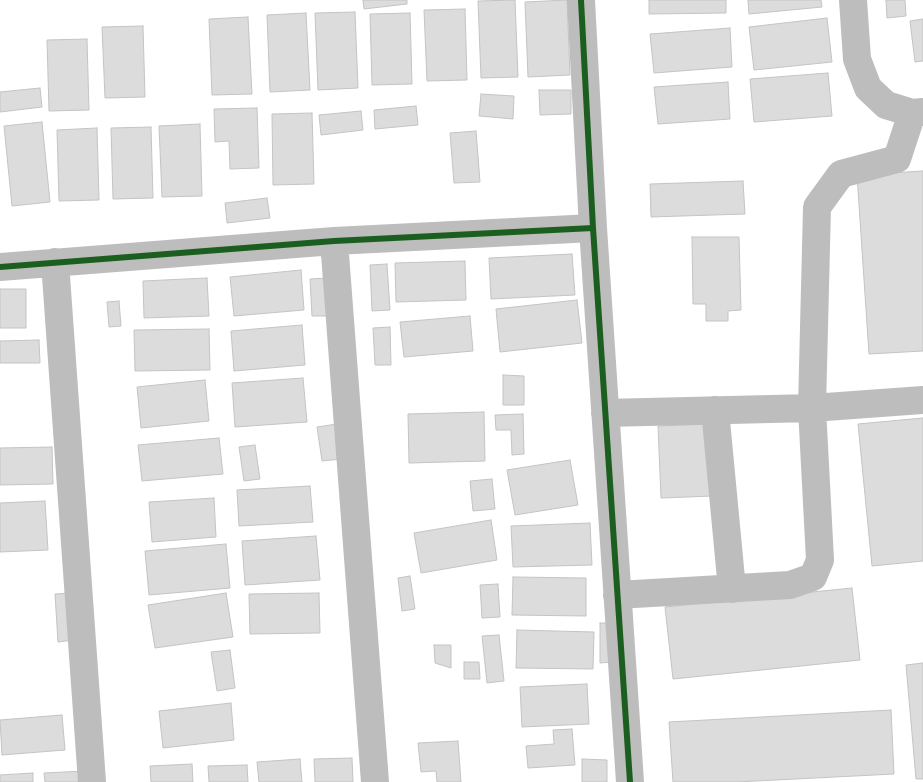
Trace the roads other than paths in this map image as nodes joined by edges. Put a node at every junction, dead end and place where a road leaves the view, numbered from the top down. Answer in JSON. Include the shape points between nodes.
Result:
{"nodes":[{"id":1,"x":581,"y":0,"type":"edge"},
{"id":2,"x":853,"y":0,"type":"edge"},
{"id":3,"x":918,"y":113,"type":"edge"},
{"id":4,"x":593,"y":228,"type":"junction"},
{"id":5,"x":334,"y":241,"type":"junction"},
{"id":6,"x":55,"y":262,"type":"junction"},
{"id":7,"x":0,"y":267,"type":"edge"},
{"id":8,"x":923,"y":400,"type":"edge"},
{"id":9,"x":812,"y":408,"type":"junction"},
{"id":10,"x":715,"y":410,"type":"junction"},
{"id":11,"x":605,"y":413,"type":"junction"},
{"id":12,"x":732,"y":589,"type":"junction"},
{"id":13,"x":617,"y":595,"type":"junction"},
{"id":14,"x":92,"y":782,"type":"edge"},
{"id":15,"x":375,"y":782,"type":"edge"},
{"id":16,"x":630,"y":782,"type":"edge"}],
"edges":[{"from":1,"to":4,"type":"street"},
{"from":2,"to":3,"type":"street","via":[[857,59],[868,88],[886,105]]},
{"from":3,"to":9,"type":"street","via":[[897,159],[841,174],[816,207]]},
{"from":4,"to":5,"type":"street"},
{"from":4,"to":11,"type":"street"},
{"from":5,"to":6,"type":"street"},
{"from":5,"to":15,"type":"street"},
{"from":6,"to":7,"type":"street"},
{"from":6,"to":14,"type":"street"},
{"from":8,"to":9,"type":"street"},
{"from":9,"to":10,"type":"street"},
{"from":9,"to":12,"type":"street","via":[[820,560],[813,577],[790,585]]},
{"from":10,"to":11,"type":"street"},
{"from":10,"to":12,"type":"street"},
{"from":11,"to":13,"type":"street"},
{"from":12,"to":13,"type":"street"},
{"from":13,"to":16,"type":"street"}]}
